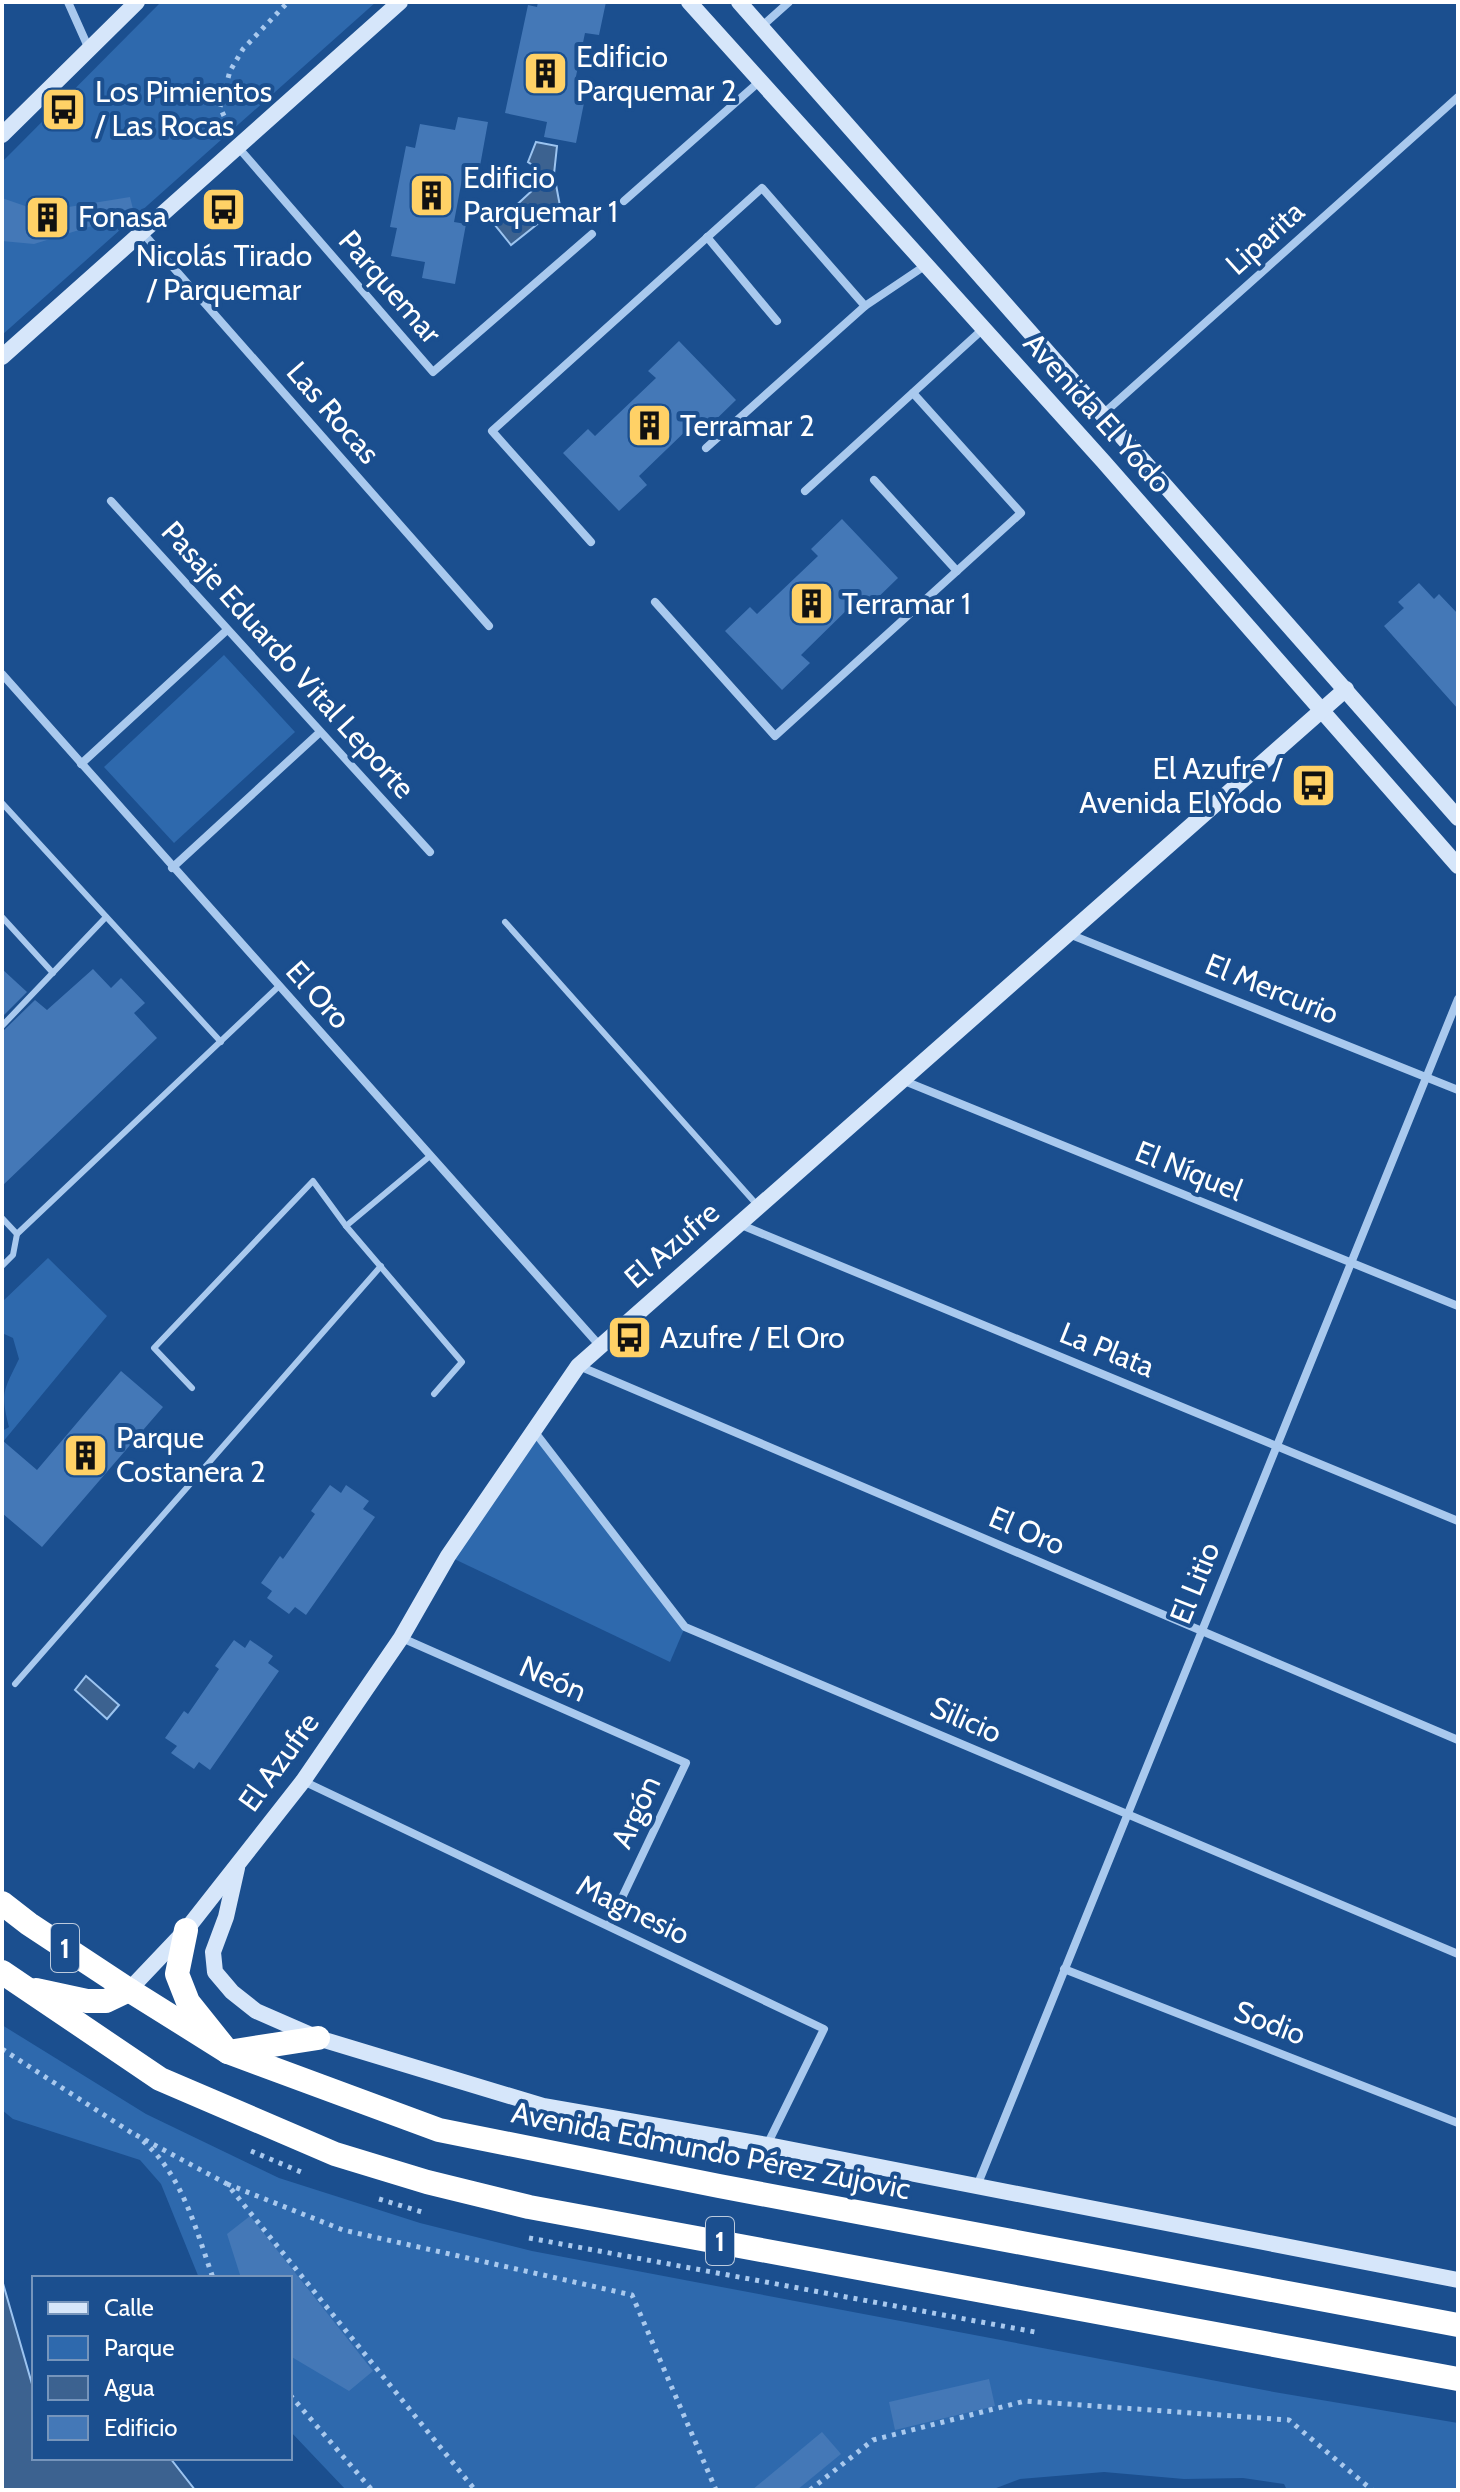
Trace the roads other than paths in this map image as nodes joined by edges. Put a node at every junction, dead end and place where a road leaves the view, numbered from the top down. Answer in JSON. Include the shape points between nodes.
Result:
{"nodes":[{"id":1,"x":68,"y":2,"type":"edge"},
{"id":2,"x":137,"y":2,"type":"edge"},
{"id":3,"x":400,"y":2,"type":"edge"},
{"id":4,"x":689,"y":2,"type":"edge"},
{"id":5,"x":739,"y":2,"type":"edge"},
{"id":6,"x":789,"y":2,"type":"edge"},
{"id":7,"x":761,"y":27,"type":"junction"},
{"id":8,"x":89,"y":50,"type":"junction"},
{"id":9,"x":760,"y":81,"type":"junction"},
{"id":10,"x":1458,"y":97,"type":"edge"},
{"id":11,"x":2,"y":135,"type":"edge"},
{"id":12,"x":237,"y":146,"type":"junction"},
{"id":13,"x":624,"y":201,"type":"dead end"},
{"id":14,"x":142,"y":232,"type":"junction"},
{"id":15,"x":592,"y":234,"type":"dead end"},
{"id":16,"x":707,"y":237,"type":"junction"},
{"id":17,"x":926,"y":265,"type":"junction"},
{"id":18,"x":865,"y":306,"type":"junction"},
{"id":19,"x":777,"y":321,"type":"dead end"},
{"id":20,"x":983,"y":329,"type":"junction"},
{"id":21,"x":2,"y":357,"type":"edge"},
{"id":22,"x":913,"y":393,"type":"junction"},
{"id":23,"x":1103,"y":414,"type":"junction"},
{"id":24,"x":706,"y":448,"type":"dead end"},
{"id":25,"x":874,"y":480,"type":"dead end"},
{"id":26,"x":805,"y":491,"type":"dead end"},
{"id":27,"x":111,"y":501,"type":"dead end"},
{"id":28,"x":591,"y":542,"type":"dead end"},
{"id":29,"x":957,"y":571,"type":"junction"},
{"id":30,"x":655,"y":602,"type":"dead end"},
{"id":31,"x":489,"y":626,"type":"dead end"},
{"id":32,"x":227,"y":630,"type":"junction"},
{"id":33,"x":2,"y":674,"type":"edge"},
{"id":34,"x":1346,"y":689,"type":"junction"},
{"id":35,"x":1323,"y":710,"type":"junction"},
{"id":36,"x":319,"y":733,"type":"junction"},
{"id":37,"x":81,"y":764,"type":"junction"},
{"id":38,"x":2,"y":803,"type":"edge"},
{"id":39,"x":1458,"y":818,"type":"edge"},
{"id":40,"x":430,"y":852,"type":"dead end"},
{"id":41,"x":1458,"y":866,"type":"edge"},
{"id":42,"x":172,"y":868,"type":"junction"},
{"id":43,"x":2,"y":917,"type":"edge"},
{"id":44,"x":106,"y":917,"type":"junction"},
{"id":45,"x":505,"y":922,"type":"dead end"},
{"id":46,"x":1068,"y":933,"type":"junction"},
{"id":47,"x":53,"y":973,"type":"junction"},
{"id":48,"x":278,"y":987,"type":"junction"},
{"id":49,"x":1458,"y":999,"type":"edge"},
{"id":50,"x":2,"y":1026,"type":"edge"},
{"id":51,"x":221,"y":1042,"type":"junction"},
{"id":52,"x":1426,"y":1076,"type":"junction"},
{"id":53,"x":901,"y":1080,"type":"junction"},
{"id":54,"x":1458,"y":1090,"type":"edge"},
{"id":55,"x":430,"y":1156,"type":"junction"},
{"id":56,"x":758,"y":1206,"type":"junction"},
{"id":57,"x":2,"y":1218,"type":"edge"},
{"id":58,"x":738,"y":1224,"type":"junction"},
{"id":59,"x":346,"y":1226,"type":"junction"},
{"id":60,"x":17,"y":1234,"type":"junction"},
{"id":61,"x":1351,"y":1262,"type":"junction"},
{"id":62,"x":2,"y":1266,"type":"edge"},
{"id":63,"x":381,"y":1266,"type":"junction"},
{"id":64,"x":1458,"y":1306,"type":"edge"},
{"id":65,"x":600,"y":1346,"type":"junction"},
{"id":66,"x":578,"y":1366,"type":"junction"},
{"id":67,"x":192,"y":1388,"type":"dead end"},
{"id":68,"x":434,"y":1394,"type":"dead end"},
{"id":69,"x":533,"y":1431,"type":"junction"},
{"id":70,"x":1276,"y":1446,"type":"junction"},
{"id":71,"x":1458,"y":1521,"type":"edge"},
{"id":72,"x":1202,"y":1631,"type":"junction"},
{"id":73,"x":401,"y":1638,"type":"junction"},
{"id":74,"x":15,"y":1684,"type":"dead end"},
{"id":75,"x":1458,"y":1740,"type":"edge"},
{"id":76,"x":686,"y":1763,"type":"joint"},
{"id":77,"x":303,"y":1781,"type":"junction"},
{"id":78,"x":1127,"y":1814,"type":"junction"},
{"id":79,"x":238,"y":1864,"type":"junction"},
{"id":80,"x":2,"y":1903,"type":"edge"},
{"id":81,"x":609,"y":1925,"type":"junction"},
{"id":82,"x":186,"y":1930,"type":"junction"},
{"id":83,"x":1458,"y":1954,"type":"edge"},
{"id":84,"x":1064,"y":1969,"type":"junction"},
{"id":85,"x":2,"y":1972,"type":"edge"},
{"id":86,"x":22,"y":1987,"type":"junction"},
{"id":87,"x":129,"y":1990,"type":"junction"},
{"id":88,"x":318,"y":2038,"type":"junction"},
{"id":89,"x":228,"y":2052,"type":"junction"},
{"id":90,"x":1458,"y":2123,"type":"edge"},
{"id":91,"x":767,"y":2145,"type":"junction"},
{"id":92,"x":977,"y":2186,"type":"junction"},
{"id":93,"x":1458,"y":2280,"type":"edge"},
{"id":94,"x":1458,"y":2325,"type":"edge"},
{"id":95,"x":1458,"y":2379,"type":"edge"}],
"edges":[{"from":1,"to":8,"type":"street"},
{"from":2,"to":8,"type":"street"},
{"from":3,"to":12,"type":"street"},
{"from":4,"to":9,"type":"street","name":"Avenida El Yodo"},
{"from":5,"to":7,"type":"street","name":"Avenida El Yodo"},
{"from":6,"to":7,"type":"street"},
{"from":7,"to":23,"type":"street","name":"Avenida El Yodo"},
{"from":8,"to":11,"type":"street"},
{"from":9,"to":13,"type":"street"},
{"from":9,"to":17,"type":"street","name":"Avenida El Yodo"},
{"from":10,"to":23,"type":"street","name":"Liparita"},
{"from":12,"to":14,"type":"street"},
{"from":12,"to":15,"type":"street","name":"Parquemar","via":[[433,372]]},
{"from":14,"to":21,"type":"street"},
{"from":14,"to":31,"type":"street","name":"Las Rocas"},
{"from":16,"to":18,"type":"street","via":[[762,188]]},
{"from":16,"to":19,"type":"street"},
{"from":16,"to":28,"type":"street","via":[[492,431]]},
{"from":17,"to":18,"type":"street"},
{"from":17,"to":20,"type":"street","name":"Avenida El Yodo"},
{"from":18,"to":24,"type":"street"},
{"from":20,"to":22,"type":"street"},
{"from":20,"to":35,"type":"street","name":"Avenida El Yodo"},
{"from":22,"to":26,"type":"street"},
{"from":22,"to":29,"type":"street","via":[[1021,513]]},
{"from":23,"to":34,"type":"street","name":"Avenida El Yodo"},
{"from":25,"to":29,"type":"street"},
{"from":27,"to":32,"type":"street","name":"Pasaje Eduardo Vital Leporte"},
{"from":29,"to":30,"type":"street","via":[[775,736]]},
{"from":32,"to":36,"type":"street","name":"Pasaje Eduardo Vital Leporte"},
{"from":32,"to":37,"type":"street"},
{"from":33,"to":37,"type":"street","name":"El Oro"},
{"from":34,"to":35,"type":"street","name":"El Azufre"},
{"from":34,"to":39,"type":"street","name":"Avenida El Yodo"},
{"from":35,"to":41,"type":"street","name":"Avenida El Yodo"},
{"from":35,"to":46,"type":"street","name":"El Azufre"},
{"from":36,"to":40,"type":"street","name":"Pasaje Eduardo Vital Leporte"},
{"from":36,"to":42,"type":"street"},
{"from":37,"to":42,"type":"street","name":"El Oro"},
{"from":38,"to":44,"type":"lane"},
{"from":42,"to":48,"type":"street","name":"El Oro"},
{"from":43,"to":47,"type":"lane"},
{"from":44,"to":47,"type":"lane"},
{"from":44,"to":51,"type":"lane"},
{"from":45,"to":56,"type":"lane"},
{"from":46,"to":52,"type":"street","name":"El Mercurio"},
{"from":46,"to":53,"type":"street","name":"El Azufre"},
{"from":47,"to":50,"type":"lane"},
{"from":48,"to":51,"type":"lane"},
{"from":48,"to":55,"type":"street","name":"El Oro"},
{"from":49,"to":52,"type":"street","name":"El Litio"},
{"from":51,"to":60,"type":"lane"},
{"from":52,"to":54,"type":"street","name":"El Mercurio"},
{"from":52,"to":61,"type":"street","name":"El Litio"},
{"from":53,"to":56,"type":"street","name":"El Azufre"},
{"from":53,"to":61,"type":"street","name":"El Níquel"},
{"from":55,"to":59,"type":"lane"},
{"from":55,"to":65,"type":"street","name":"El Oro"},
{"from":56,"to":58,"type":"street","name":"El Azufre"},
{"from":57,"to":60,"type":"lane"},
{"from":58,"to":65,"type":"street","name":"El Azufre"},
{"from":58,"to":70,"type":"street","name":"La Plata"},
{"from":59,"to":63,"type":"lane"},
{"from":59,"to":67,"type":"lane","via":[[313,1181],[154,1348]]},
{"from":60,"to":62,"type":"lane","via":[[13,1255]]},
{"from":61,"to":64,"type":"street","name":"El Níquel"},
{"from":61,"to":70,"type":"street","name":"El Litio"},
{"from":63,"to":68,"type":"lane","via":[[462,1362]]},
{"from":63,"to":74,"type":"lane"},
{"from":65,"to":66,"type":"street","name":"El Azufre"},
{"from":66,"to":69,"type":"street","name":"El Azufre"},
{"from":66,"to":72,"type":"street","name":"El Oro"},
{"from":69,"to":73,"type":"street","name":"El Azufre","via":[[448,1556]]},
{"from":69,"to":78,"type":"street","name":"Silicio","via":[[685,1627]]},
{"from":70,"to":71,"type":"street","name":"La Plata"},
{"from":70,"to":72,"type":"street","name":"El Litio"},
{"from":72,"to":75,"type":"street","name":"El Oro"},
{"from":72,"to":78,"type":"street","name":"El Litio"},
{"from":73,"to":76,"type":"street","name":"Neón"},
{"from":73,"to":77,"type":"street","name":"El Azufre"},
{"from":76,"to":81,"type":"street","name":"Argón"},
{"from":77,"to":79,"type":"street","name":"El Azufre"},
{"from":77,"to":81,"type":"street","name":"Magnesio"},
{"from":78,"to":83,"type":"street","name":"Silicio"},
{"from":78,"to":84,"type":"street","name":"El Litio"},
{"from":79,"to":82,"type":"street","name":"El Azufre"},
{"from":79,"to":88,"type":"street","name":"Avenida Edmundo Pérez Zujovic","via":[[213,1952],[215,1972],[256,2011]]},
{"from":80,"to":87,"type":"highway","name":"Avenida Edmundo Pérez Zujovic","number":"1"},
{"from":81,"to":91,"type":"street","name":"Magnesio","via":[[824,2029]]},
{"from":82,"to":87,"type":"street","name":"El Azufre"},
{"from":82,"to":89,"type":"highway","via":[[177,1974],[188,2002]]},
{"from":84,"to":90,"type":"street","name":"Sodio"},
{"from":84,"to":92,"type":"street","name":"El Litio"},
{"from":85,"to":86,"type":"highway","number":"1"},
{"from":86,"to":87,"type":"highway","via":[[87,2001],[106,2001]]},
{"from":86,"to":95,"type":"highway","number":"1","via":[[160,2079],[335,2154],[427,2182],[529,2207]]},
{"from":87,"to":89,"type":"highway","name":"Avenida Edmundo Pérez Zujovic","number":"1"},
{"from":88,"to":89,"type":"highway"},
{"from":88,"to":91,"type":"street","name":"Avenida Edmundo Pérez Zujovic","via":[[543,2106]]},
{"from":89,"to":94,"type":"highway","name":"Avenida Edmundo Pérez Zujovic","number":"1","via":[[439,2130]]},
{"from":91,"to":92,"type":"street","name":"Avenida Edmundo Pérez Zujovic"},
{"from":92,"to":93,"type":"street","name":"Avenida Edmundo Pérez Zujovic"}]}
